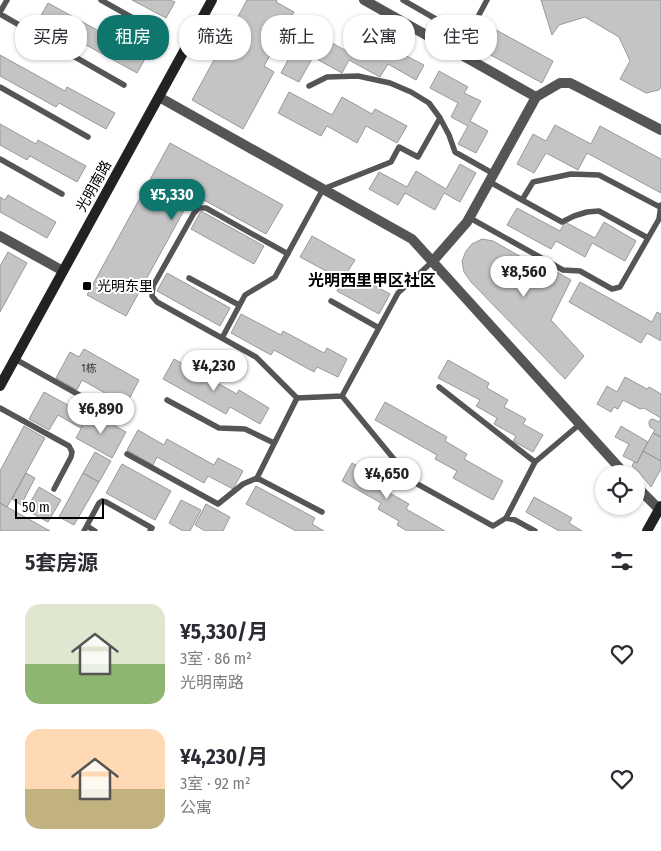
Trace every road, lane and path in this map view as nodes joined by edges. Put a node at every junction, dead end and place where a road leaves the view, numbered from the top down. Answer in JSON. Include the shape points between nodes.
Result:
{"nodes":[{"id":1,"x":7,"y":0,"type":"edge"},
{"id":2,"x":101,"y":0,"type":"edge"},
{"id":3,"x":364,"y":0,"type":"edge"},
{"id":4,"x":403,"y":0,"type":"edge"},
{"id":5,"x":487,"y":0,"type":"edge"},
{"id":6,"x":210,"y":1,"type":"edge"},
{"id":7,"x":0,"y":13,"type":"edge"},
{"id":8,"x":128,"y":15,"type":"edge"},
{"id":9,"x":124,"y":85,"type":"dead end"},
{"id":10,"x":309,"y":86,"type":"dead end"},
{"id":11,"x":0,"y":87,"type":"edge"},
{"id":12,"x":159,"y":97,"type":"junction"},
{"id":13,"x":536,"y":97,"type":"junction"},
{"id":14,"x":440,"y":118,"type":"junction"},
{"id":15,"x":661,"y":130,"type":"edge"},
{"id":16,"x":88,"y":137,"type":"dead end"},
{"id":17,"x":0,"y":160,"type":"edge"},
{"id":18,"x":492,"y":178,"type":"junction"},
{"id":19,"x":323,"y":189,"type":"junction"},
{"id":20,"x":62,"y":194,"type":"dead end"},
{"id":21,"x":522,"y":200,"type":"junction"},
{"id":22,"x":660,"y":206,"type":"edge"},
{"id":23,"x":470,"y":218,"type":"junction"},
{"id":24,"x":656,"y":226,"type":"junction"},
{"id":25,"x":661,"y":232,"type":"edge"},
{"id":26,"x":0,"y":236,"type":"edge"},
{"id":27,"x":648,"y":238,"type":"junction"},
{"id":28,"x":288,"y":254,"type":"junction"},
{"id":29,"x":432,"y":261,"type":"junction"},
{"id":30,"x":63,"y":271,"type":"junction"},
{"id":31,"x":190,"y":278,"type":"dead end"},
{"id":32,"x":331,"y":301,"type":"dead end"},
{"id":33,"x":239,"y":305,"type":"junction"},
{"id":34,"x":379,"y":328,"type":"junction"},
{"id":35,"x":222,"y":338,"type":"junction"},
{"id":36,"x":15,"y":359,"type":"junction"},
{"id":37,"x":0,"y":386,"type":"edge"},
{"id":38,"x":439,"y":387,"type":"dead end"},
{"id":39,"x":342,"y":396,"type":"junction"},
{"id":40,"x":297,"y":398,"type":"junction"},
{"id":41,"x":167,"y":400,"type":"dead end"},
{"id":42,"x":0,"y":408,"type":"edge"},
{"id":43,"x":124,"y":420,"type":"dead end"},
{"id":44,"x":580,"y":424,"type":"junction"},
{"id":45,"x":274,"y":443,"type":"junction"},
{"id":46,"x":127,"y":454,"type":"dead end"},
{"id":47,"x":535,"y":462,"type":"junction"},
{"id":48,"x":617,"y":465,"type":"edge"},
{"id":49,"x":257,"y":478,"type":"junction"},
{"id":50,"x":54,"y":489,"type":"dead end"},
{"id":51,"x":645,"y":495,"type":"edge"},
{"id":52,"x":660,"y":509,"type":"edge"},
{"id":53,"x":322,"y":512,"type":"dead end"},
{"id":54,"x":506,"y":518,"type":"junction"},
{"id":55,"x":85,"y":529,"type":"edge"},
{"id":56,"x":95,"y":531,"type":"edge"},
{"id":57,"x":150,"y":531,"type":"edge"},
{"id":58,"x":535,"y":531,"type":"edge"},
{"id":59,"x":647,"y":531,"type":"edge"}],
"edges":[{"from":1,"to":7,"type":"lane"},
{"from":2,"to":8,"type":"lane"},
{"from":3,"to":13,"type":"street"},
{"from":4,"to":5,"type":"lane","via":[[463,32],[473,26]]},
{"from":6,"to":12,"type":"main road","name":"光明南路"},
{"from":7,"to":9,"type":"lane"},
{"from":10,"to":14,"type":"lane","via":[[327,77],[358,76],[390,83],[429,103]]},
{"from":11,"to":16,"type":"lane"},
{"from":12,"to":19,"type":"street"},
{"from":12,"to":30,"type":"main road","name":"光明南路"},
{"from":13,"to":15,"type":"street","via":[[560,83],[570,83]]},
{"from":13,"to":18,"type":"street"},
{"from":14,"to":18,"type":"lane","via":[[455,152]]},
{"from":14,"to":19,"type":"lane","via":[[418,157],[399,147],[391,162]]},
{"from":17,"to":20,"type":"lane"},
{"from":18,"to":21,"type":"lane"},
{"from":18,"to":23,"type":"street"},
{"from":19,"to":28,"type":"lane"},
{"from":19,"to":29,"type":"street","via":[[412,238]]},
{"from":21,"to":22,"type":"lane","via":[[532,182],[570,174],[599,175]]},
{"from":21,"to":27,"type":"lane","via":[[562,222],[599,211]]},
{"from":22,"to":24,"type":"lane"},
{"from":23,"to":27,"type":"lane","via":[[563,270],[580,271],[612,289],[620,287]]},
{"from":23,"to":29,"type":"street"},
{"from":24,"to":25,"type":"lane"},
{"from":24,"to":27,"type":"lane"},
{"from":26,"to":30,"type":"street"},
{"from":28,"to":33,"type":"lane","via":[[275,277],[245,295]]},
{"from":28,"to":35,"type":"lane","via":[[206,208],[199,208],[194,213],[153,286],[152,296],[157,302]]},
{"from":29,"to":34,"type":"lane","via":[[398,293]]},
{"from":29,"to":44,"type":"street"},
{"from":30,"to":36,"type":"main road","name":"光明南路"},
{"from":31,"to":33,"type":"lane"},
{"from":32,"to":34,"type":"lane"},
{"from":33,"to":35,"type":"lane"},
{"from":34,"to":39,"type":"lane"},
{"from":35,"to":40,"type":"lane","via":[[256,357]]},
{"from":36,"to":37,"type":"main road","name":"光明南路"},
{"from":36,"to":43,"type":"lane"},
{"from":38,"to":47,"type":"lane"},
{"from":39,"to":40,"type":"lane"},
{"from":39,"to":54,"type":"lane","via":[[412,481],[492,526]]},
{"from":40,"to":45,"type":"lane"},
{"from":41,"to":45,"type":"lane","via":[[219,428],[245,429]]},
{"from":42,"to":50,"type":"lane","via":[[68,446],[71,457]]},
{"from":44,"to":47,"type":"lane"},
{"from":44,"to":48,"type":"street"},
{"from":45,"to":49,"type":"lane"},
{"from":46,"to":49,"type":"lane","via":[[218,504],[242,484]]},
{"from":47,"to":54,"type":"lane"},
{"from":49,"to":53,"type":"lane"},
{"from":51,"to":52,"type":"street"},
{"from":52,"to":59,"type":"main road"},
{"from":54,"to":58,"type":"lane"},
{"from":55,"to":56,"type":"lane"},
{"from":55,"to":57,"type":"lane","via":[[102,501],[152,528]]}]}
